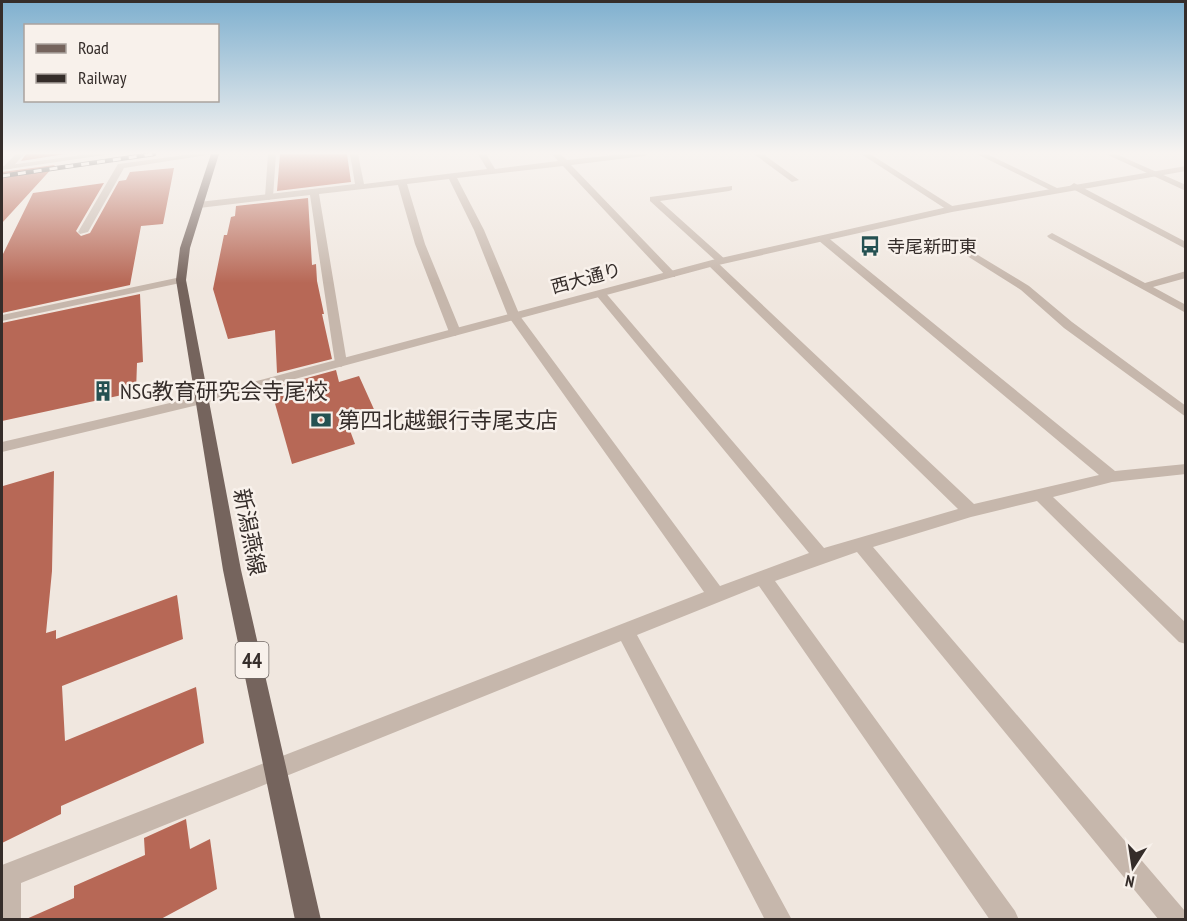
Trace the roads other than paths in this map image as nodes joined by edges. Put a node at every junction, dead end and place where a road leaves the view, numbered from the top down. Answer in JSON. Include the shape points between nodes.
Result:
{"nodes":[{"id":1,"x":103,"y":197,"type":"edge"},
{"id":2,"x":202,"y":197,"type":"edge"},
{"id":3,"x":269,"y":197,"type":"edge"},
{"id":4,"x":315,"y":197,"type":"edge"},
{"id":5,"x":406,"y":197,"type":"edge"},
{"id":6,"x":462,"y":197,"type":"edge"},
{"id":7,"x":596,"y":197,"type":"edge"},
{"id":8,"x":667,"y":197,"type":"edge"},
{"id":9,"x":934,"y":197,"type":"edge"},
{"id":10,"x":1012,"y":197,"type":"edge"},
{"id":11,"x":1094,"y":197,"type":"edge"},
{"id":12,"x":199,"y":205,"type":"junction"},
{"id":13,"x":952,"y":208,"type":"junction"},
{"id":14,"x":82,"y":232,"type":"dead end"},
{"id":15,"x":1052,"y":236,"type":"dead end"},
{"id":16,"x":822,"y":238,"type":"junction"},
{"id":17,"x":1185,"y":246,"type":"edge"},
{"id":18,"x":968,"y":252,"type":"dead end"},
{"id":19,"x":717,"y":262,"type":"junction"},
{"id":20,"x":1185,"y":274,"type":"edge"},
{"id":21,"x":671,"y":275,"type":"junction"},
{"id":22,"x":181,"y":280,"type":"junction"},
{"id":23,"x":1143,"y":287,"type":"junction"},
{"id":24,"x":600,"y":293,"type":"junction"},
{"id":25,"x":1185,"y":310,"type":"edge"},
{"id":26,"x":514,"y":316,"type":"junction"},
{"id":27,"x":2,"y":318,"type":"edge"},
{"id":28,"x":455,"y":332,"type":"junction"},
{"id":29,"x":341,"y":363,"type":"junction"},
{"id":30,"x":201,"y":400,"type":"junction"},
{"id":31,"x":1185,"y":413,"type":"edge"},
{"id":32,"x":2,"y":447,"type":"edge"},
{"id":33,"x":1185,"y":469,"type":"edge"},
{"id":34,"x":1112,"y":477,"type":"junction"},
{"id":35,"x":1040,"y":494,"type":"junction"},
{"id":36,"x":971,"y":511,"type":"junction"},
{"id":37,"x":860,"y":544,"type":"junction"},
{"id":38,"x":821,"y":556,"type":"junction"},
{"id":39,"x":763,"y":578,"type":"junction"},
{"id":40,"x":716,"y":595,"type":"junction"},
{"id":41,"x":625,"y":631,"type":"junction"},
{"id":42,"x":1185,"y":636,"type":"edge"},
{"id":43,"x":275,"y":771,"type":"junction"},
{"id":44,"x":5,"y":876,"type":"edge"},
{"id":45,"x":8,"y":920,"type":"edge"},
{"id":46,"x":308,"y":920,"type":"edge"},
{"id":47,"x":779,"y":920,"type":"edge"},
{"id":48,"x":1006,"y":920,"type":"edge"},
{"id":49,"x":1176,"y":920,"type":"edge"}],
"edges":[{"from":1,"to":14,"type":"street"},
{"from":2,"to":12,"type":"main road","name":"新潟燕線","number":"44"},
{"from":3,"to":12,"type":"street"},
{"from":4,"to":29,"type":"street"},
{"from":5,"to":28,"type":"street","via":[[420,244]]},
{"from":6,"to":26,"type":"street"},
{"from":7,"to":21,"type":"street"},
{"from":8,"to":19,"type":"street","via":[[653,199]]},
{"from":9,"to":13,"type":"street"},
{"from":10,"to":13,"type":"street","name":"西大通り"},
{"from":11,"to":17,"type":"street"},
{"from":12,"to":22,"type":"main road","name":"新潟燕線","number":"44","via":[[185,248]]},
{"from":13,"to":16,"type":"street","name":"西大通り"},
{"from":15,"to":23,"type":"street"},
{"from":16,"to":19,"type":"street","name":"西大通り"},
{"from":16,"to":34,"type":"street"},
{"from":18,"to":31,"type":"street","via":[[1025,288]]},
{"from":19,"to":21,"type":"street","name":"西大通り"},
{"from":19,"to":36,"type":"street"},
{"from":20,"to":23,"type":"street"},
{"from":21,"to":24,"type":"street","name":"西大通り"},
{"from":22,"to":27,"type":"street"},
{"from":22,"to":30,"type":"main road","name":"新潟燕線","number":"44"},
{"from":23,"to":25,"type":"street"},
{"from":24,"to":26,"type":"street","name":"西大通り"},
{"from":24,"to":38,"type":"street"},
{"from":26,"to":28,"type":"street","name":"西大通り"},
{"from":26,"to":40,"type":"street"},
{"from":28,"to":29,"type":"street","name":"西大通り"},
{"from":29,"to":30,"type":"street","name":"西大通り"},
{"from":30,"to":32,"type":"street","name":"西大通り"},
{"from":30,"to":43,"type":"main road","name":"新潟燕線","number":"44"},
{"from":33,"to":34,"type":"street"},
{"from":34,"to":35,"type":"street"},
{"from":35,"to":36,"type":"street"},
{"from":35,"to":42,"type":"street"},
{"from":36,"to":37,"type":"street"},
{"from":37,"to":38,"type":"street"},
{"from":37,"to":49,"type":"street"},
{"from":38,"to":39,"type":"street"},
{"from":39,"to":40,"type":"street"},
{"from":39,"to":48,"type":"street"},
{"from":40,"to":41,"type":"street"},
{"from":41,"to":43,"type":"street"},
{"from":41,"to":47,"type":"street"},
{"from":43,"to":44,"type":"street"},
{"from":43,"to":46,"type":"main road","name":"新潟燕線","number":"44"},
{"from":44,"to":45,"type":"street"}]}
